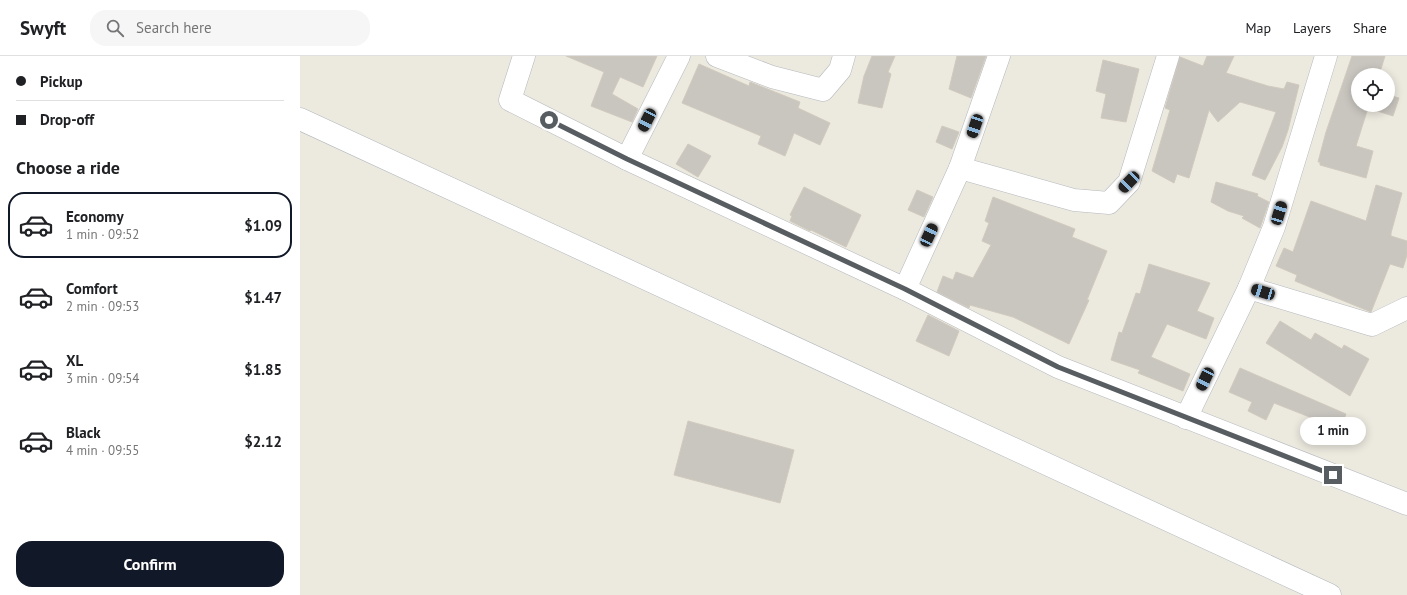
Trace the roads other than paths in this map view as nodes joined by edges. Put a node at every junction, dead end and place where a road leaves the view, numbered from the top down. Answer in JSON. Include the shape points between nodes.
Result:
{"nodes":[{"id":1,"x":524,"y":56,"type":"edge"},
{"id":2,"x":679,"y":56,"type":"edge"},
{"id":3,"x":717,"y":56,"type":"edge"},
{"id":4,"x":844,"y":56,"type":"edge"},
{"id":5,"x":999,"y":56,"type":"edge"},
{"id":6,"x":1168,"y":56,"type":"edge"},
{"id":7,"x":1326,"y":56,"type":"edge"},
{"id":8,"x":300,"y":118,"type":"edge"},
{"id":9,"x":627,"y":159,"type":"junction"},
{"id":10,"x":960,"y":168,"type":"junction"},
{"id":11,"x":1249,"y":288,"type":"junction"},
{"id":12,"x":905,"y":289,"type":"junction"},
{"id":13,"x":1407,"y":308,"type":"edge"},
{"id":14,"x":1186,"y":418,"type":"junction"},
{"id":15,"x":1407,"y":504,"type":"edge"},
{"id":16,"x":1330,"y":595,"type":"edge"}],
"edges":[{"from":1,"to":9,"type":"street","via":[[510,100]]},
{"from":2,"to":9,"type":"street"},
{"from":3,"to":4,"type":"street","via":[[772,78],[823,90],[840,70]]},
{"from":5,"to":10,"type":"street"},
{"from":6,"to":10,"type":"street","via":[[1129,182],[1109,203],[1074,200]]},
{"from":7,"to":11,"type":"street","via":[[1274,227]]},
{"from":8,"to":16,"type":"street"},
{"from":9,"to":12,"type":"street"},
{"from":10,"to":12,"type":"street"},
{"from":11,"to":13,"type":"street","via":[[1372,325]]},
{"from":11,"to":14,"type":"street"},
{"from":12,"to":14,"type":"street","via":[[1058,367]]},
{"from":14,"to":15,"type":"street"}]}
